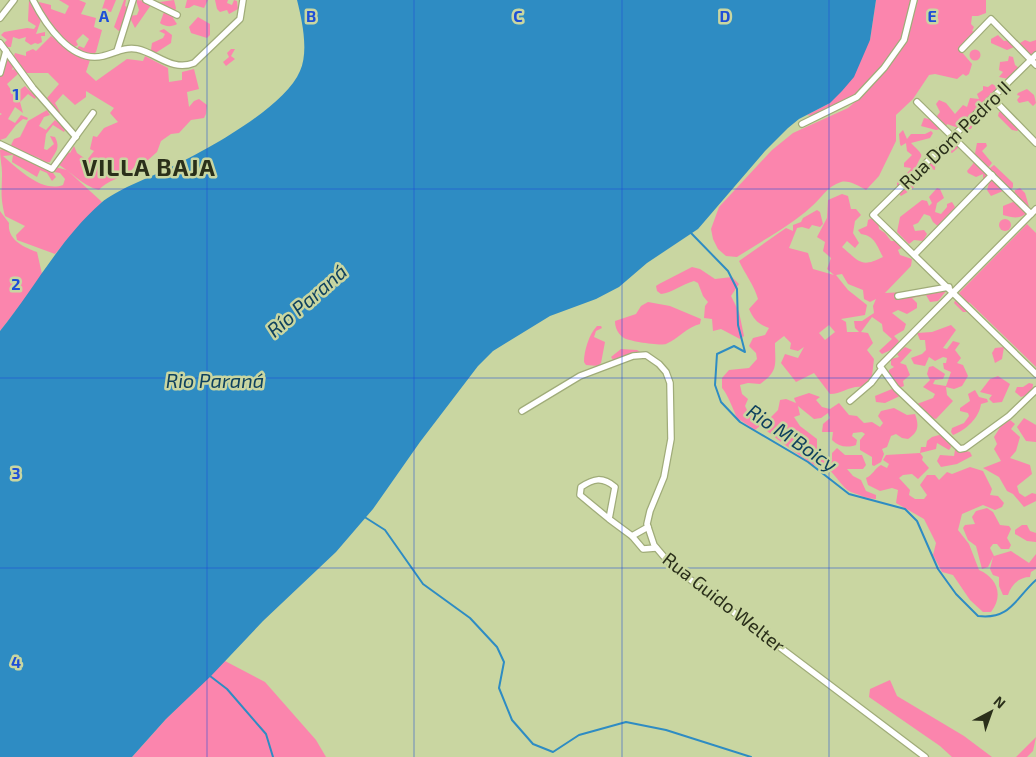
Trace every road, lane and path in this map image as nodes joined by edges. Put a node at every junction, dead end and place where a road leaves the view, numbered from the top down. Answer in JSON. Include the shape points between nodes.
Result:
{"nodes":[{"id":1,"x":14,"y":0,"type":"edge"},
{"id":2,"x":33,"y":0,"type":"edge"},
{"id":3,"x":133,"y":0,"type":"edge"},
{"id":4,"x":146,"y":0,"type":"edge"},
{"id":5,"x":243,"y":0,"type":"edge"},
{"id":6,"x":914,"y":0,"type":"edge"},
{"id":7,"x":177,"y":16,"type":"dead end"},
{"id":8,"x":0,"y":18,"type":"edge"},
{"id":9,"x":0,"y":43,"type":"edge"},
{"id":10,"x":962,"y":49,"type":"dead end"},
{"id":11,"x":6,"y":51,"type":"junction"},
{"id":12,"x":117,"y":51,"type":"junction"},
{"id":13,"x":1034,"y":60,"type":"edge"},
{"id":14,"x":0,"y":73,"type":"edge"},
{"id":15,"x":993,"y":99,"type":"junction"},
{"id":16,"x":917,"y":102,"type":"dead end"},
{"id":17,"x":93,"y":113,"type":"dead end"},
{"id":18,"x":802,"y":124,"type":"dead end"},
{"id":19,"x":76,"y":138,"type":"junction"},
{"id":20,"x":954,"y":138,"type":"junction"},
{"id":21,"x":1036,"y":143,"type":"edge"},
{"id":22,"x":0,"y":144,"type":"edge"},
{"id":23,"x":992,"y":175,"type":"junction"},
{"id":24,"x":1036,"y":209,"type":"edge"},
{"id":25,"x":1031,"y":214,"type":"junction"},
{"id":26,"x":915,"y":254,"type":"junction"},
{"id":27,"x":951,"y":289,"type":"junction"},
{"id":28,"x":898,"y":296,"type":"dead end"},
{"id":29,"x":881,"y":370,"type":"junction"},
{"id":30,"x":1036,"y":374,"type":"edge"},
{"id":31,"x":1036,"y":390,"type":"edge"},
{"id":32,"x":850,"y":401,"type":"dead end"},
{"id":33,"x":522,"y":411,"type":"dead end"},
{"id":34,"x":609,"y":519,"type":"junction"},
{"id":35,"x":648,"y":527,"type":"junction"},
{"id":36,"x":632,"y":536,"type":"junction"},
{"id":37,"x":656,"y":548,"type":"junction"},
{"id":38,"x":925,"y":757,"type":"edge"}],
"edges":[{"from":1,"to":8,"type":"street"},
{"from":2,"to":12,"type":"street","via":[[51,28],[83,56],[102,57]]},
{"from":3,"to":12,"type":"street"},
{"from":4,"to":7,"type":"street"},
{"from":5,"to":12,"type":"street","via":[[240,19],[194,63],[185,67],[139,50],[127,48]]},
{"from":6,"to":18,"type":"street","via":[[904,40],[877,75],[857,97]]},
{"from":9,"to":11,"type":"street"},
{"from":10,"to":13,"type":"street","via":[[991,19]]},
{"from":11,"to":14,"type":"street"},
{"from":11,"to":19,"type":"street"},
{"from":13,"to":15,"type":"street","name":"Rua Dom Pedro II"},
{"from":15,"to":20,"type":"street","name":"Rua Dom Pedro II"},
{"from":15,"to":21,"type":"street"},
{"from":16,"to":20,"type":"street"},
{"from":17,"to":19,"type":"street"},
{"from":19,"to":22,"type":"street","via":[[52,169]]},
{"from":20,"to":23,"type":"street"},
{"from":20,"to":26,"type":"street","name":"Rua Dom Pedro II","via":[[873,215]]},
{"from":23,"to":25,"type":"street"},
{"from":23,"to":26,"type":"street"},
{"from":24,"to":25,"type":"street"},
{"from":25,"to":27,"type":"street"},
{"from":26,"to":27,"type":"street"},
{"from":27,"to":28,"type":"street"},
{"from":27,"to":29,"type":"street","via":[[881,363]]},
{"from":27,"to":30,"type":"street"},
{"from":29,"to":31,"type":"street","via":[[952,443],[962,449],[1009,416]]},
{"from":29,"to":32,"type":"street"},
{"from":33,"to":35,"type":"street","via":[[580,376],[634,356],[646,355],[659,364],[670,383],[671,439],[664,477],[647,520]]},
{"from":34,"to":34,"type":"street","via":[[580,495],[581,487],[592,480],[601,480],[614,487]]},
{"from":34,"to":36,"type":"street"},
{"from":35,"to":36,"type":"street"},
{"from":35,"to":37,"type":"street","name":"Rua Guido Welter"},
{"from":36,"to":37,"type":"street","via":[[643,549]]},
{"from":37,"to":38,"type":"street","name":"Rua Guido Welter","via":[[671,565]]}]}
